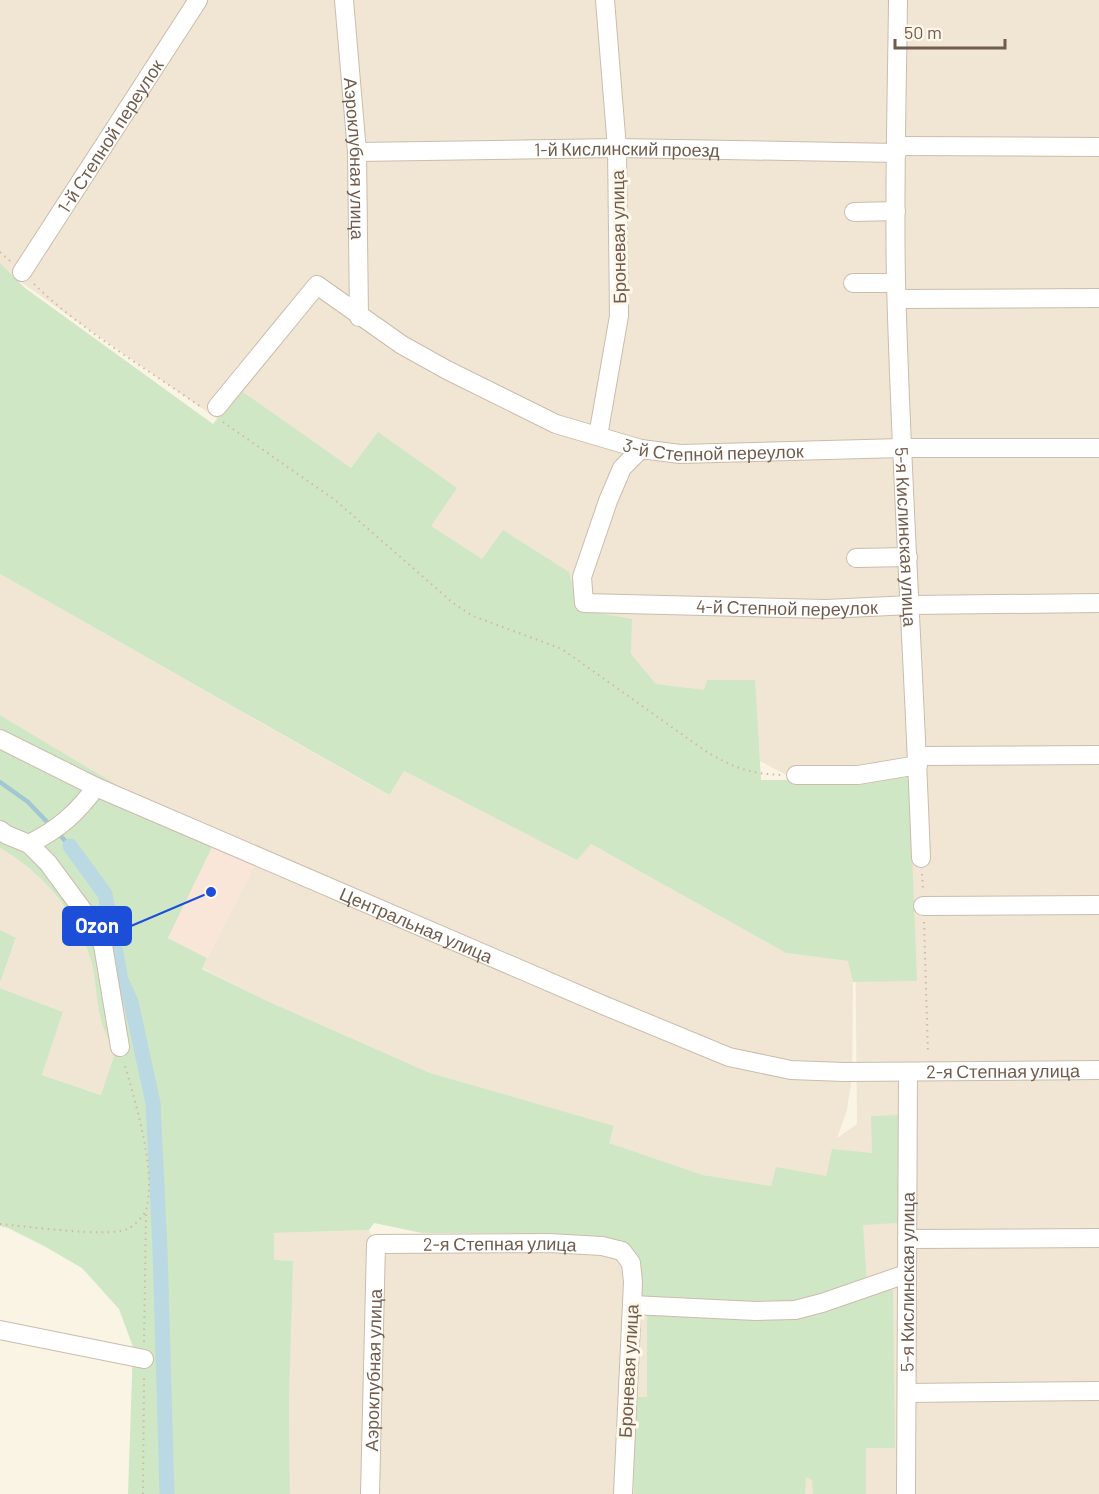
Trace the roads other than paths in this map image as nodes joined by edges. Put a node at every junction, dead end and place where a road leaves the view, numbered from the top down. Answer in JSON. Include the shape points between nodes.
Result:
{"nodes":[{"id":1,"x":198,"y":0,"type":"edge"},
{"id":2,"x":344,"y":0,"type":"edge"},
{"id":3,"x":605,"y":0,"type":"edge"},
{"id":4,"x":898,"y":0,"type":"edge"},
{"id":5,"x":1099,"y":147,"type":"edge"},
{"id":6,"x":617,"y":148,"type":"junction"},
{"id":7,"x":897,"y":149,"type":"junction"},
{"id":8,"x":357,"y":152,"type":"junction"},
{"id":9,"x":896,"y":211,"type":"junction"},
{"id":10,"x":854,"y":212,"type":"dead end"},
{"id":11,"x":22,"y":272,"type":"road end"},
{"id":12,"x":853,"y":283,"type":"dead end"},
{"id":13,"x":897,"y":291,"type":"junction"},
{"id":14,"x":1099,"y":298,"type":"edge"},
{"id":15,"x":359,"y":317,"type":"junction"},
{"id":16,"x":213,"y":412,"type":"road end"},
{"id":17,"x":598,"y":436,"type":"junction"},
{"id":18,"x":1099,"y":447,"type":"edge"},
{"id":19,"x":902,"y":448,"type":"junction"},
{"id":20,"x":641,"y":449,"type":"junction"},
{"id":21,"x":908,"y":557,"type":"junction"},
{"id":22,"x":856,"y":558,"type":"dead end"},
{"id":23,"x":1099,"y":603,"type":"edge"},
{"id":24,"x":911,"y":605,"type":"junction"},
{"id":25,"x":0,"y":739,"type":"edge"},
{"id":26,"x":1099,"y":755,"type":"edge"},
{"id":27,"x":917,"y":761,"type":"junction"},
{"id":28,"x":796,"y":776,"type":"road end"},
{"id":29,"x":96,"y":787,"type":"junction"},
{"id":30,"x":0,"y":830,"type":"edge"},
{"id":31,"x":30,"y":844,"type":"junction"},
{"id":32,"x":921,"y":858,"type":"road end"},
{"id":33,"x":1099,"y":905,"type":"edge"},
{"id":34,"x":923,"y":906,"type":"road end"},
{"id":35,"x":120,"y":1047,"type":"road end"},
{"id":36,"x":1099,"y":1071,"type":"edge"},
{"id":37,"x":908,"y":1072,"type":"junction"},
{"id":38,"x":1099,"y":1238,"type":"edge"},
{"id":39,"x":907,"y":1239,"type":"junction"},
{"id":40,"x":376,"y":1244,"type":"joint"},
{"id":41,"x":622,"y":1251,"type":"joint"},
{"id":42,"x":906,"y":1274,"type":"junction"},
{"id":43,"x":632,"y":1305,"type":"junction"},
{"id":44,"x":0,"y":1330,"type":"edge"},
{"id":45,"x":144,"y":1359,"type":"dead end"},
{"id":46,"x":1099,"y":1391,"type":"edge"},
{"id":47,"x":907,"y":1392,"type":"junction"},
{"id":48,"x":370,"y":1494,"type":"edge"},
{"id":49,"x":623,"y":1494,"type":"edge"},
{"id":50,"x":906,"y":1494,"type":"edge"}],
"edges":[{"from":1,"to":11,"type":"street","name":"1-й Степной переулок"},
{"from":2,"to":8,"type":"street","name":"Аэроклубная улица"},
{"from":3,"to":6,"type":"street","name":"Броневая улица"},
{"from":4,"to":7,"type":"street","name":"5-я Кислинская улица"},
{"from":5,"to":7,"type":"street","name":"1-й Кислинский проезд"},
{"from":6,"to":7,"type":"street","name":"1-й Кислинский проезд"},
{"from":6,"to":8,"type":"street","name":"1-й Кислинский проезд"},
{"from":6,"to":17,"type":"street","name":"Броневая улица","via":[[619,316]]},
{"from":7,"to":9,"type":"street","name":"5-я Кислинская улица"},
{"from":8,"to":15,"type":"street","name":"Аэроклубная улица"},
{"from":9,"to":10,"type":"street"},
{"from":9,"to":13,"type":"street","name":"5-я Кислинская улица"},
{"from":12,"to":13,"type":"street"},
{"from":13,"to":14,"type":"street"},
{"from":13,"to":19,"type":"street","name":"5-я Кислинская улица"},
{"from":15,"to":16,"type":"street","name":"3-й Степной переулок","via":[[317,285]]},
{"from":15,"to":17,"type":"street","name":"3-й Степной переулок","via":[[457,375],[556,424]]},
{"from":17,"to":20,"type":"street","name":"3-й Степной переулок"},
{"from":18,"to":19,"type":"street","name":"3-й Степной переулок"},
{"from":19,"to":20,"type":"street","name":"3-й Степной переулок","via":[[680,454]]},
{"from":19,"to":21,"type":"street","name":"5-я Кислинская улица"},
{"from":20,"to":24,"type":"street","name":"4-й Степной переулок","via":[[622,468],[608,501],[582,577],[584,603],[826,609]]},
{"from":21,"to":22,"type":"street"},
{"from":21,"to":24,"type":"street","name":"5-я Кислинская улица"},
{"from":23,"to":24,"type":"street","name":"4-й Степной переулок"},
{"from":24,"to":27,"type":"street","name":"5-я Кислинская улица"},
{"from":25,"to":29,"type":"street","name":"Центральная улица"},
{"from":26,"to":27,"type":"street"},
{"from":27,"to":28,"type":"street","via":[[858,775]]},
{"from":27,"to":32,"type":"street","name":"5-я Кислинская улица"},
{"from":29,"to":31,"type":"street","via":[[54,831]]},
{"from":29,"to":37,"type":"street","name":"Центральная улица","via":[[729,1057],[792,1070]]},
{"from":30,"to":31,"type":"street"},
{"from":31,"to":35,"type":"street","via":[[87,916],[103,945]]},
{"from":33,"to":34,"type":"street"},
{"from":36,"to":37,"type":"street","name":"2-я Степная улица"},
{"from":37,"to":39,"type":"street","name":"5-я Кислинская улица"},
{"from":38,"to":39,"type":"street"},
{"from":39,"to":42,"type":"street","name":"5-я Кислинская улица"},
{"from":40,"to":41,"type":"street","name":"2-я Степная улица","via":[[549,1244],[602,1246]]},
{"from":40,"to":48,"type":"street","name":"Аэроклубная улица"},
{"from":41,"to":43,"type":"street","name":"Броневая улица","via":[[631,1263]]},
{"from":42,"to":43,"type":"street","via":[[795,1310]]},
{"from":42,"to":47,"type":"street","name":"5-я Кислинская улица"},
{"from":43,"to":49,"type":"street","name":"Броневая улица"},
{"from":44,"to":45,"type":"street"},
{"from":46,"to":47,"type":"street"},
{"from":47,"to":50,"type":"street","name":"5-я Кислинская улица"}]}
